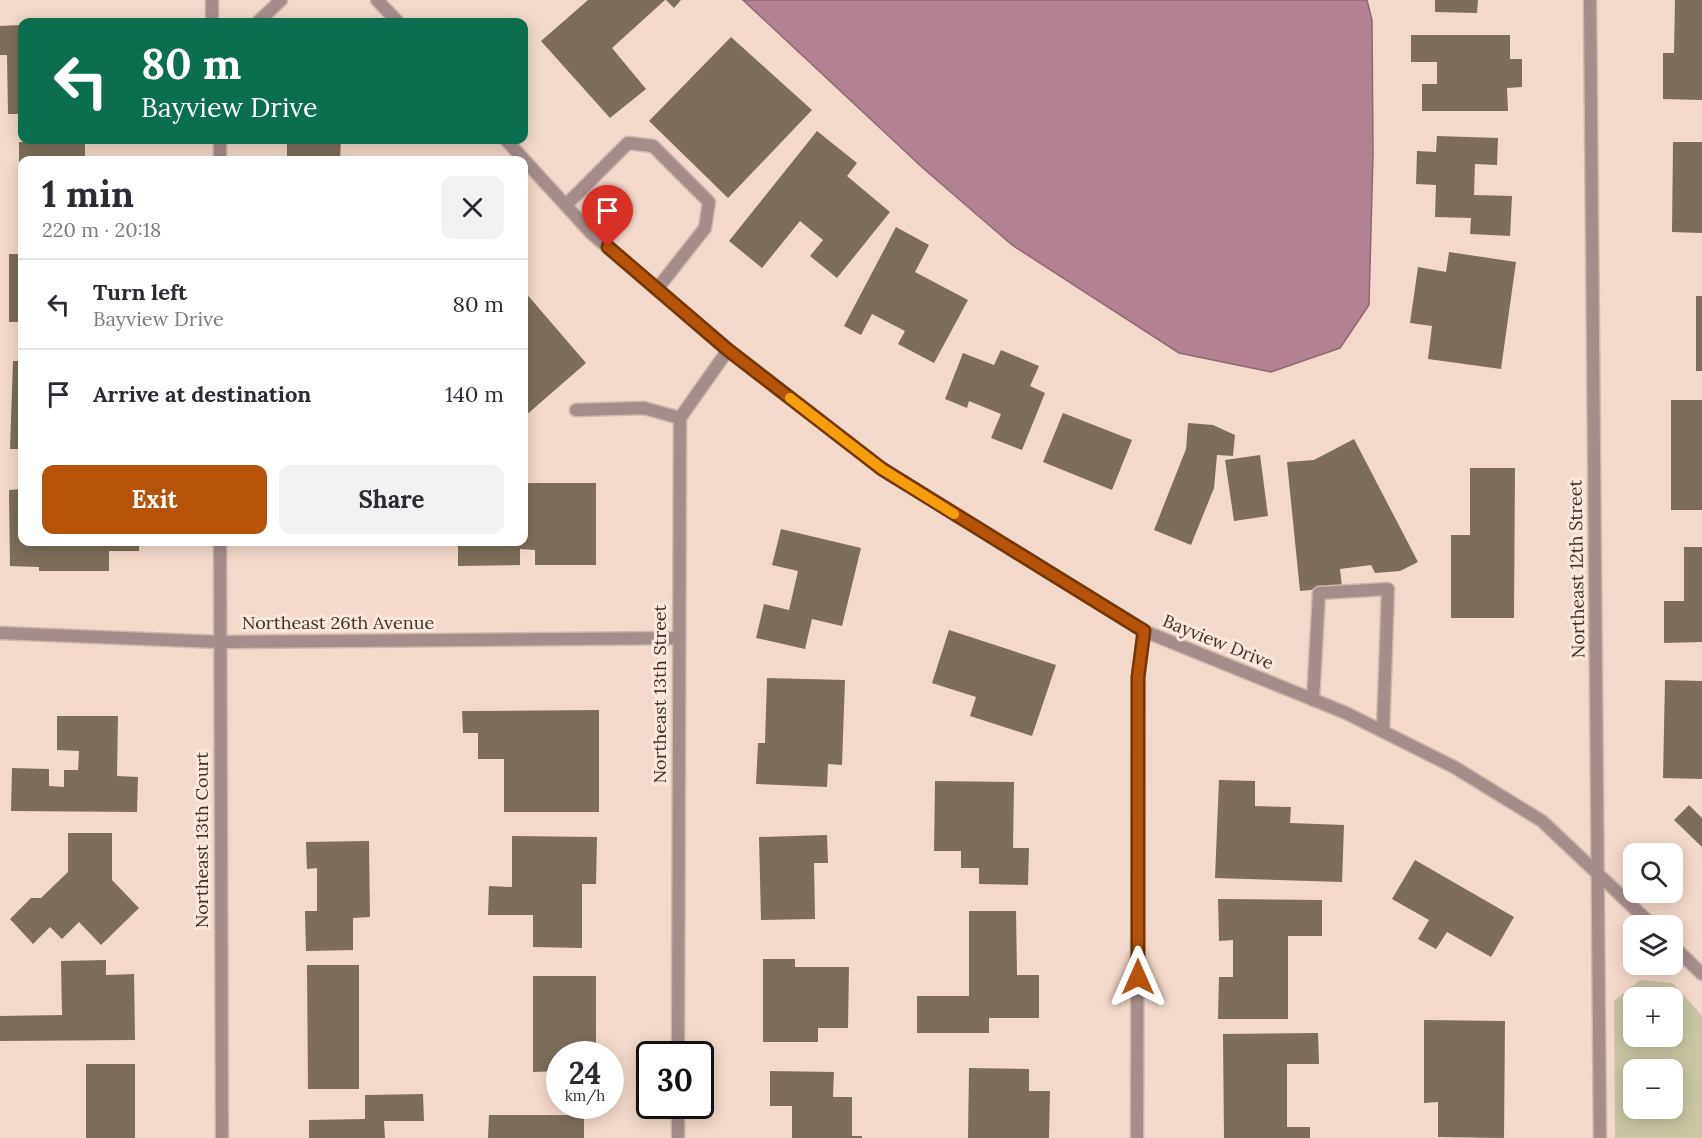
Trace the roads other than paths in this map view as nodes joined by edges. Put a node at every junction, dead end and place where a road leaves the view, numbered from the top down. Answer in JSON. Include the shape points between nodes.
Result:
{"nodes":[{"id":1,"x":212,"y":0,"type":"edge"},
{"id":2,"x":281,"y":0,"type":"edge"},
{"id":3,"x":377,"y":0,"type":"edge"},
{"id":4,"x":1590,"y":0,"type":"edge"},
{"id":5,"x":212,"y":18,"type":"edge"},
{"id":6,"x":262,"y":18,"type":"edge"},
{"id":7,"x":394,"y":18,"type":"edge"},
{"id":8,"x":510,"y":144,"type":"edge"},
{"id":9,"x":521,"y":156,"type":"edge"},
{"id":10,"x":528,"y":164,"type":"edge"},
{"id":11,"x":566,"y":205,"type":"junction"},
{"id":12,"x":657,"y":289,"type":"junction"},
{"id":13,"x":728,"y":350,"type":"junction"},
{"id":14,"x":576,"y":410,"type":"dead end"},
{"id":15,"x":680,"y":417,"type":"junction"},
{"id":16,"x":220,"y":546,"type":"edge"},
{"id":17,"x":1144,"y":631,"type":"junction"},
{"id":18,"x":0,"y":633,"type":"edge"},
{"id":19,"x":677,"y":638,"type":"junction"},
{"id":20,"x":219,"y":642,"type":"junction"},
{"id":21,"x":1313,"y":700,"type":"junction"},
{"id":22,"x":1383,"y":731,"type":"junction"},
{"id":23,"x":1598,"y":872,"type":"junction"},
{"id":24,"x":1642,"y":915,"type":"edge"},
{"id":25,"x":1683,"y":956,"type":"edge"},
{"id":26,"x":1702,"y":974,"type":"edge"},
{"id":27,"x":678,"y":1041,"type":"edge"},
{"id":28,"x":678,"y":1119,"type":"edge"},
{"id":29,"x":222,"y":1138,"type":"edge"},
{"id":30,"x":678,"y":1138,"type":"edge"},
{"id":31,"x":1137,"y":1138,"type":"edge"},
{"id":32,"x":1600,"y":1138,"type":"edge"}],
"edges":[{"from":1,"to":5,"type":"street"},
{"from":2,"to":6,"type":"street"},
{"from":3,"to":7,"type":"street"},
{"from":4,"to":23,"type":"street","name":"Northeast 12th Street"},
{"from":8,"to":9,"type":"street","name":"Bayview Drive"},
{"from":10,"to":11,"type":"street","name":"Bayview Drive"},
{"from":11,"to":12,"type":"street","name":"Bayview Drive","via":[[591,233]]},
{"from":11,"to":12,"type":"street","via":[[628,143],[653,146],[709,202],[705,228]]},
{"from":12,"to":13,"type":"street","name":"Bayview Drive"},
{"from":13,"to":15,"type":"street"},
{"from":13,"to":17,"type":"street","name":"Bayview Drive","via":[[882,469]]},
{"from":14,"to":15,"type":"street","via":[[644,408]]},
{"from":15,"to":19,"type":"street","name":"Northeast 13th Street"},
{"from":16,"to":20,"type":"street","name":"Northeast 13th Court"},
{"from":17,"to":21,"type":"street","name":"Bayview Drive"},
{"from":17,"to":31,"type":"street","via":[[1138,677]]},
{"from":18,"to":20,"type":"street","name":"Northeast 26th Avenue"},
{"from":19,"to":20,"type":"street","name":"Northeast 26th Avenue"},
{"from":19,"to":27,"type":"street","name":"Northeast 13th Street"},
{"from":20,"to":29,"type":"street","name":"Northeast 13th Court"},
{"from":21,"to":22,"type":"street","name":"Bayview Drive"},
{"from":21,"to":22,"type":"street","via":[[1319,592],[1388,589]]},
{"from":22,"to":23,"type":"street","name":"Bayview Drive","via":[[1454,766],[1542,821]]},
{"from":23,"to":24,"type":"street","name":"Bayview Drive"},
{"from":23,"to":32,"type":"street","name":"Northeast 12th Street"},
{"from":25,"to":26,"type":"street"},
{"from":28,"to":30,"type":"street"}]}
